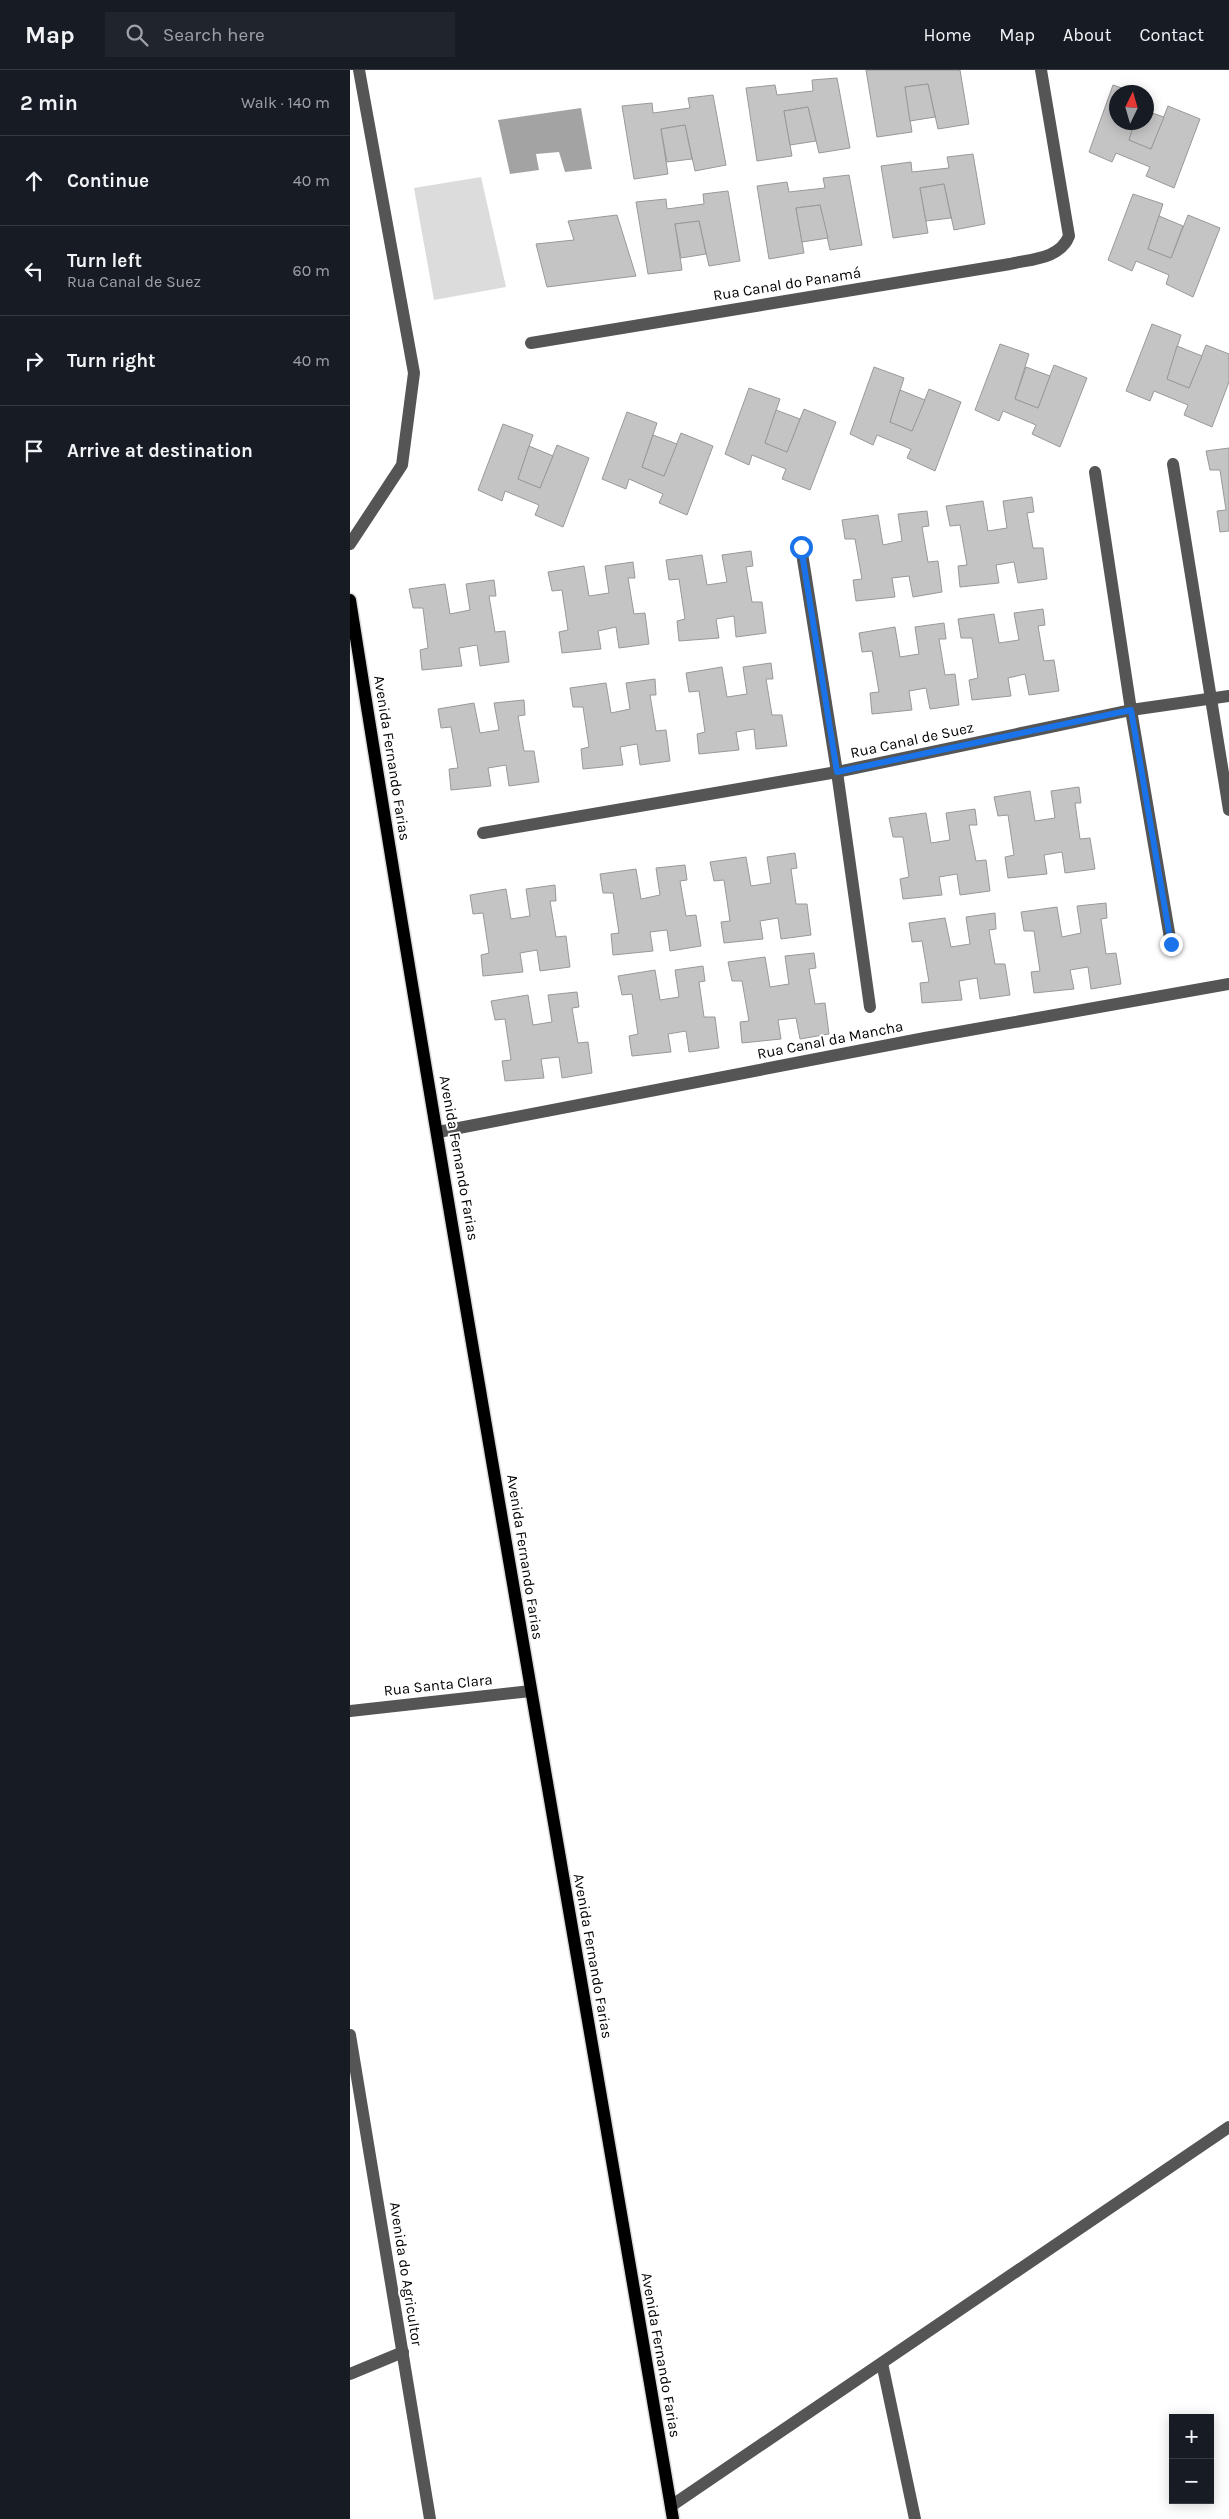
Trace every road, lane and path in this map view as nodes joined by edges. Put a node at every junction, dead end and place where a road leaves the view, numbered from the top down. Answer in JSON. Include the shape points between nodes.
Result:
{"nodes":[{"id":1,"x":359,"y":70,"type":"edge"},
{"id":2,"x":1041,"y":70,"type":"edge"},
{"id":3,"x":531,"y":343,"type":"dead end"},
{"id":4,"x":1173,"y":464,"type":"dead end"},
{"id":5,"x":1095,"y":472,"type":"dead end"},
{"id":6,"x":350,"y":544,"type":"edge"},
{"id":7,"x":801,"y":547,"type":"dead end"},
{"id":8,"x":350,"y":600,"type":"edge"},
{"id":9,"x":1229,"y":696,"type":"edge"},
{"id":10,"x":1210,"y":698,"type":"junction"},
{"id":11,"x":1131,"y":710,"type":"junction"},
{"id":12,"x":837,"y":772,"type":"junction"},
{"id":13,"x":1229,"y":810,"type":"edge"},
{"id":14,"x":482,"y":833,"type":"dead end"},
{"id":15,"x":1171,"y":944,"type":"dead end"},
{"id":16,"x":1229,"y":984,"type":"edge"},
{"id":17,"x":870,"y":1007,"type":"dead end"},
{"id":18,"x":438,"y":1132,"type":"junction"},
{"id":19,"x":530,"y":1691,"type":"junction"},
{"id":20,"x":350,"y":1711,"type":"edge"},
{"id":21,"x":350,"y":2035,"type":"edge"},
{"id":22,"x":1229,"y":2127,"type":"edge"},
{"id":23,"x":403,"y":2352,"type":"junction"},
{"id":24,"x":882,"y":2363,"type":"junction"},
{"id":25,"x":350,"y":2374,"type":"edge"},
{"id":26,"x":671,"y":2506,"type":"junction"},
{"id":27,"x":430,"y":2519,"type":"edge"},
{"id":28,"x":673,"y":2519,"type":"edge"},
{"id":29,"x":915,"y":2519,"type":"edge"}],
"edges":[{"from":1,"to":6,"type":"street","via":[[414,373],[402,465]]},
{"from":2,"to":3,"type":"street","name":"Rua Canal do Panamá","via":[[1069,236],[1066,244],[1047,256]]},
{"from":4,"to":10,"type":"street"},
{"from":5,"to":11,"type":"street"},
{"from":7,"to":12,"type":"street"},
{"from":8,"to":18,"type":"main road","name":"Avenida Fernando Farias"},
{"from":9,"to":10,"type":"street","name":"Rua Canal de Suez"},
{"from":10,"to":11,"type":"street","name":"Rua Canal de Suez"},
{"from":10,"to":13,"type":"street"},
{"from":11,"to":12,"type":"street","name":"Rua Canal de Suez"},
{"from":11,"to":15,"type":"street"},
{"from":12,"to":14,"type":"street","name":"Rua Canal de Suez"},
{"from":12,"to":17,"type":"street"},
{"from":16,"to":18,"type":"street","name":"Rua Canal da Mancha","via":[[925,1038]]},
{"from":18,"to":19,"type":"main road","name":"Avenida Fernando Farias"},
{"from":19,"to":20,"type":"street","name":"Rua Santa Clara"},
{"from":19,"to":26,"type":"main road","name":"Avenida Fernando Farias"},
{"from":21,"to":23,"type":"street","name":"Avenida do Agricultor"},
{"from":22,"to":24,"type":"street"},
{"from":23,"to":25,"type":"street"},
{"from":23,"to":27,"type":"street","name":"Avenida do Agricultor"},
{"from":24,"to":26,"type":"street"},
{"from":24,"to":29,"type":"street"},
{"from":26,"to":28,"type":"main road","name":"Avenida Fernando Farias"}]}
